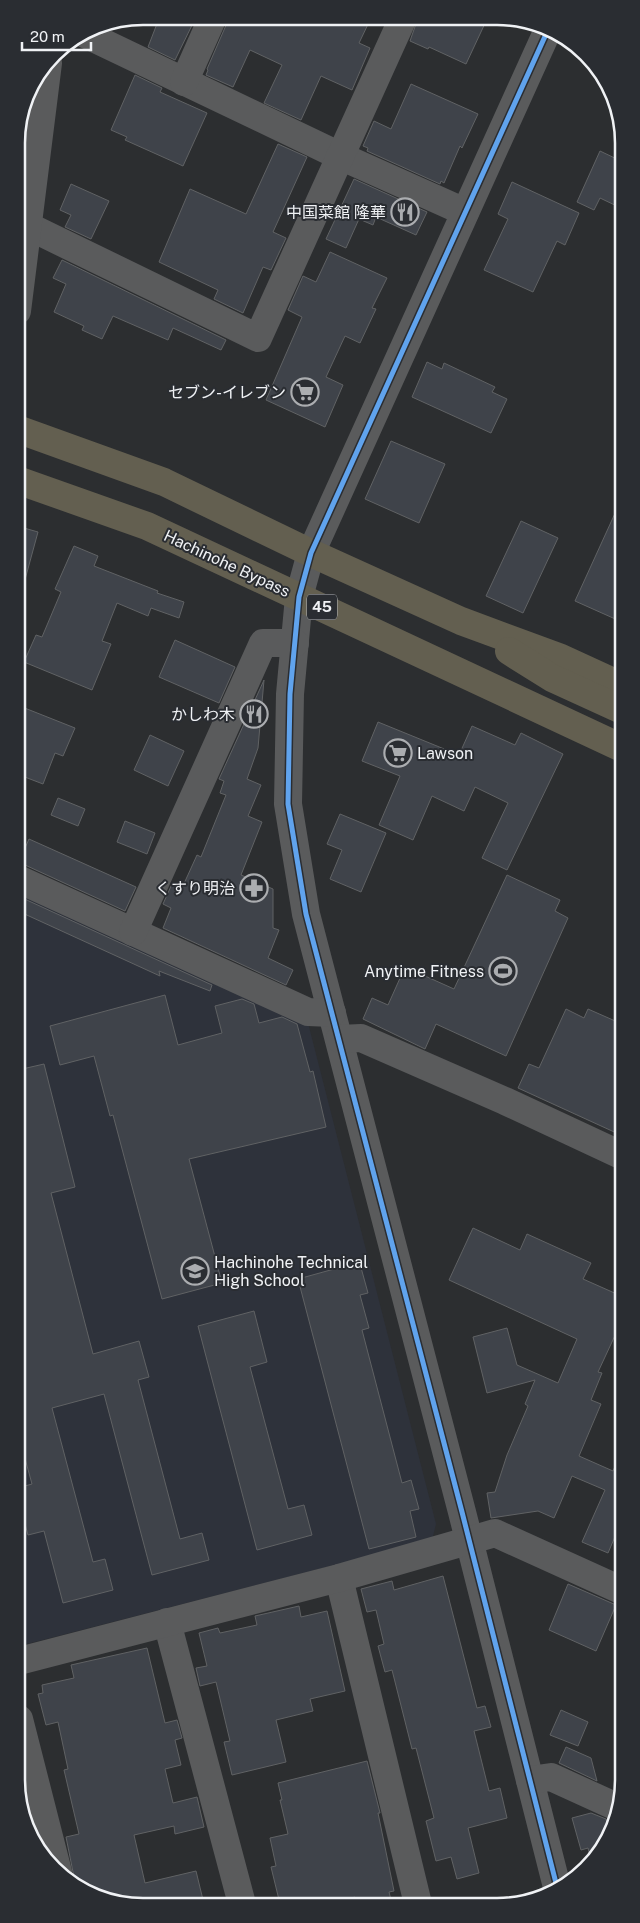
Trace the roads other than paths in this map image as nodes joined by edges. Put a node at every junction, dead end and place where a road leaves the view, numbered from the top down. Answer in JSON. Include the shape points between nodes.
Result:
{"nodes":[{"id":1,"x":209,"y":25,"type":"edge"},
{"id":2,"x":400,"y":25,"type":"edge"},
{"id":3,"x":545,"y":35,"type":"edge"},
{"id":4,"x":92,"y":37,"type":"edge"},
{"id":5,"x":47,"y":75,"type":"edge"},
{"id":6,"x":184,"y":82,"type":"junction"},
{"id":7,"x":340,"y":156,"type":"junction"},
{"id":8,"x":465,"y":212,"type":"junction"},
{"id":9,"x":28,"y":226,"type":"junction"},
{"id":10,"x":25,"y":249,"type":"edge"},
{"id":11,"x":25,"y":432,"type":"edge"},
{"id":12,"x":25,"y":483,"type":"edge"},
{"id":13,"x":311,"y":553,"type":"junction"},
{"id":14,"x":299,"y":596,"type":"junction"},
{"id":15,"x":461,"y":621,"type":"junction"},
{"id":16,"x":295,"y":643,"type":"junction"},
{"id":17,"x":615,"y":683,"type":"edge"},
{"id":18,"x":615,"y":707,"type":"edge"},
{"id":19,"x":615,"y":745,"type":"edge"},
{"id":20,"x":25,"y":882,"type":"edge"},
{"id":21,"x":133,"y":932,"type":"junction"},
{"id":22,"x":332,"y":1013,"type":"junction"},
{"id":23,"x":340,"y":1039,"type":"junction"},
{"id":24,"x":615,"y":1152,"type":"edge"},
{"id":25,"x":470,"y":1541,"type":"junction"},
{"id":26,"x":339,"y":1578,"type":"junction"},
{"id":27,"x":615,"y":1587,"type":"edge"},
{"id":28,"x":167,"y":1622,"type":"junction"},
{"id":29,"x":25,"y":1658,"type":"edge"},
{"id":30,"x":25,"y":1743,"type":"edge"},
{"id":31,"x":530,"y":1780,"type":"junction"},
{"id":32,"x":612,"y":1805,"type":"edge"},
{"id":33,"x":54,"y":1857,"type":"edge"},
{"id":34,"x":556,"y":1882,"type":"edge"},
{"id":35,"x":240,"y":1898,"type":"edge"},
{"id":36,"x":417,"y":1898,"type":"edge"}],
"edges":[{"from":1,"to":6,"type":"street"},
{"from":2,"to":7,"type":"street"},
{"from":3,"to":8,"type":"street"},
{"from":4,"to":6,"type":"street"},
{"from":5,"to":9,"type":"street"},
{"from":6,"to":7,"type":"street"},
{"from":7,"to":8,"type":"street"},
{"from":7,"to":9,"type":"street","via":[[258,338]]},
{"from":8,"to":13,"type":"street"},
{"from":9,"to":10,"type":"street"},
{"from":11,"to":13,"type":"highway","via":[[164,482]]},
{"from":12,"to":14,"type":"highway","name":"Hachinohe Bypass","number":"45","via":[[147,526]]},
{"from":13,"to":14,"type":"street"},
{"from":13,"to":15,"type":"highway"},
{"from":14,"to":16,"type":"street"},
{"from":14,"to":19,"type":"highway","name":"Hachinohe Bypass","number":"45"},
{"from":15,"to":17,"type":"highway","via":[[561,658]]},
{"from":15,"to":18,"type":"highway","via":[[552,678]]},
{"from":16,"to":21,"type":"street","via":[[263,643]]},
{"from":16,"to":22,"type":"street","via":[[290,694],[288,804],[306,914]]},
{"from":20,"to":21,"type":"street"},
{"from":21,"to":22,"type":"street","via":[[308,1012]]},
{"from":22,"to":23,"type":"street"},
{"from":23,"to":24,"type":"street","via":[[361,1038]]},
{"from":23,"to":25,"type":"street"},
{"from":25,"to":26,"type":"street"},
{"from":25,"to":27,"type":"street","via":[[495,1533]]},
{"from":25,"to":31,"type":"street"},
{"from":26,"to":28,"type":"street"},
{"from":26,"to":36,"type":"street"},
{"from":28,"to":29,"type":"street"},
{"from":28,"to":35,"type":"street"},
{"from":30,"to":33,"type":"street"},
{"from":31,"to":32,"type":"street","via":[[551,1777]]},
{"from":31,"to":34,"type":"street"}]}
